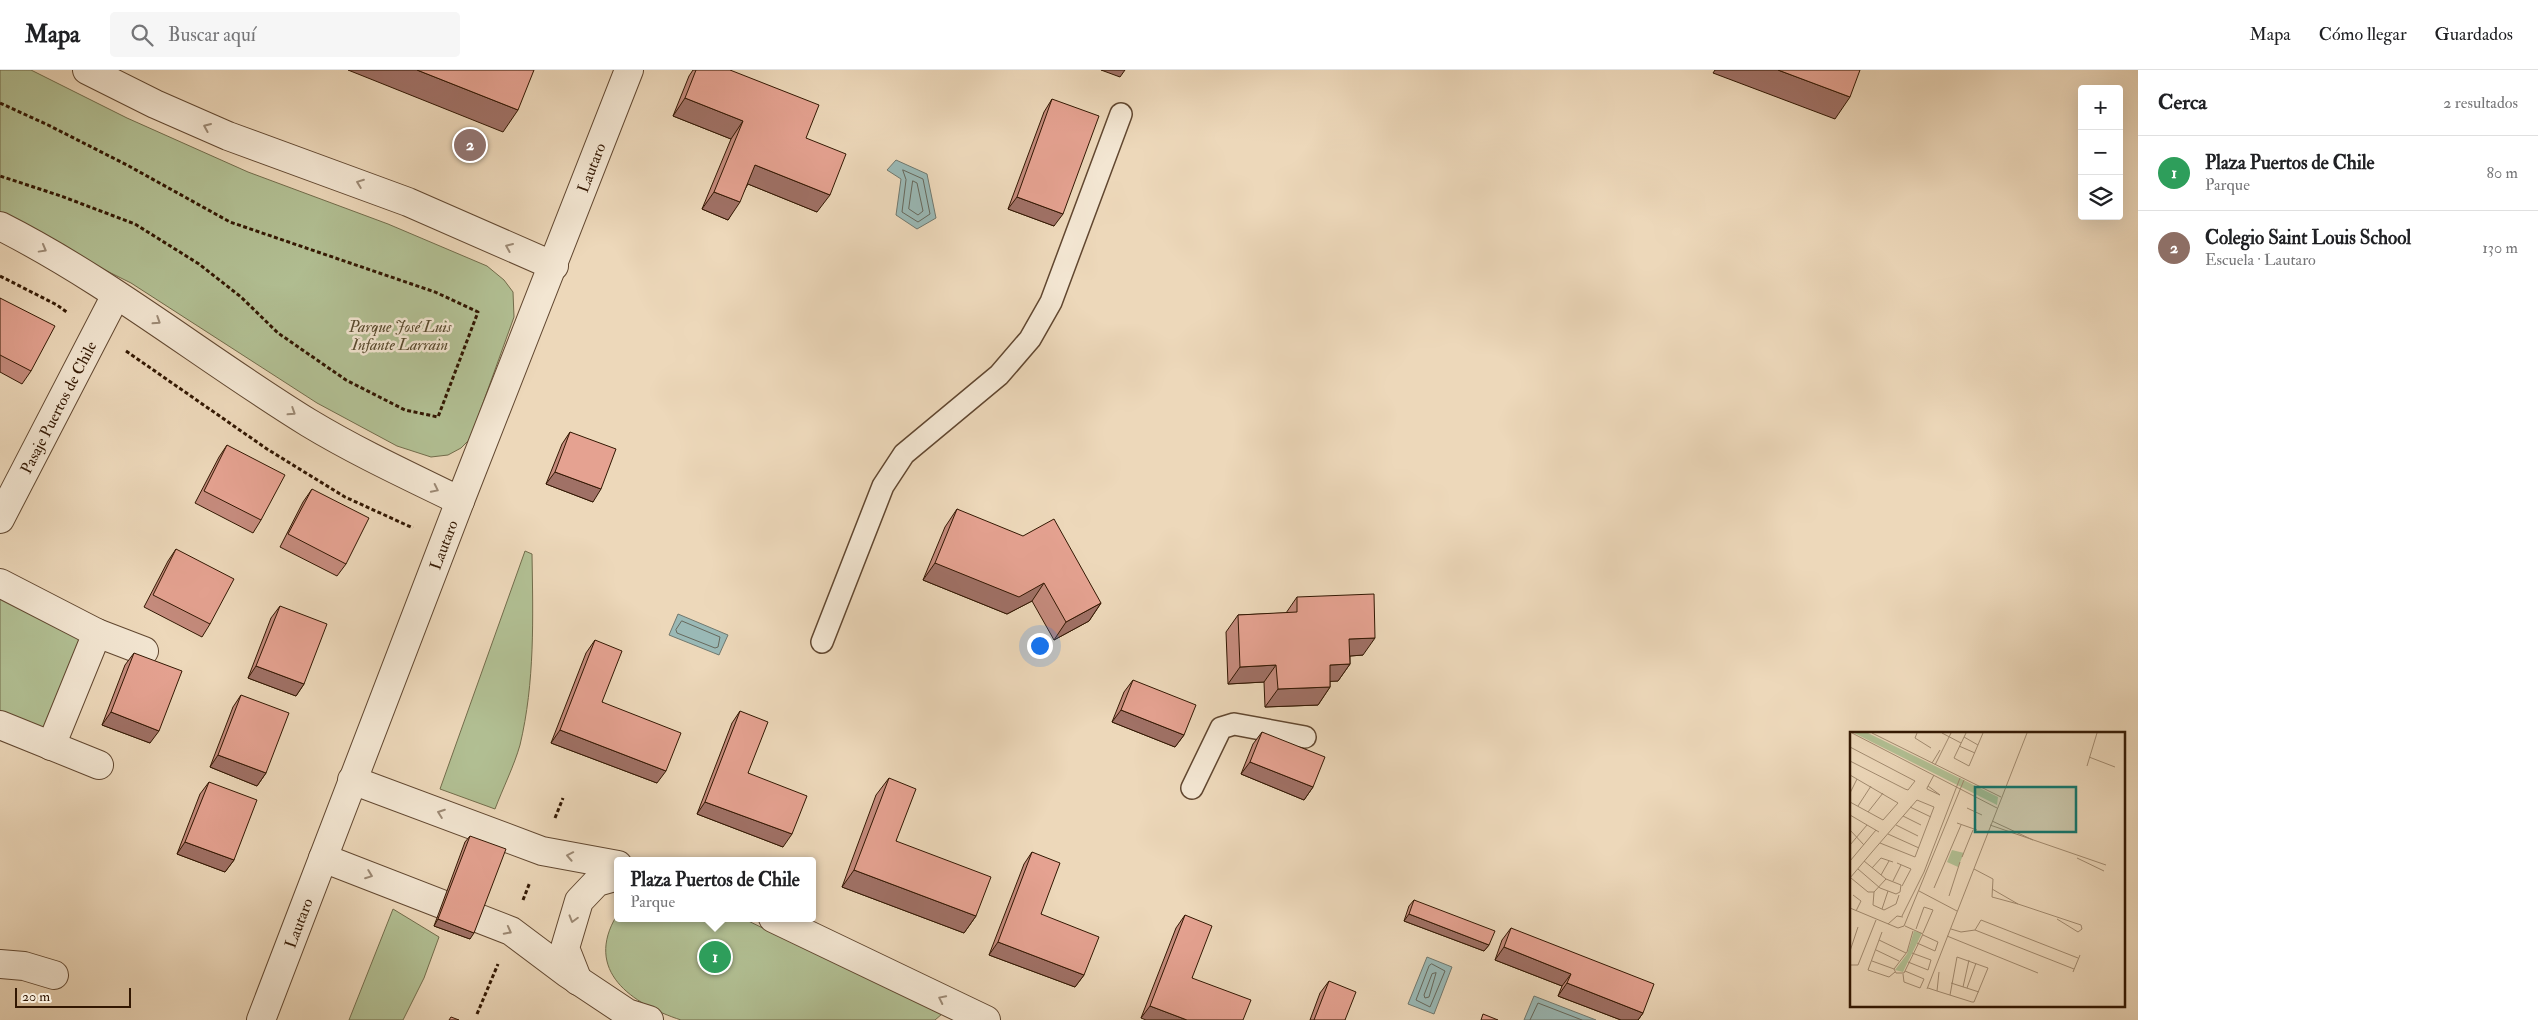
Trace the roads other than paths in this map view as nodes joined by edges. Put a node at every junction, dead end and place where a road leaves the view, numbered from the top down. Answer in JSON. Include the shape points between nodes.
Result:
{"nodes":[{"id":1,"x":87,"y":70,"type":"edge"},
{"id":2,"x":629,"y":70,"type":"edge"},
{"id":3,"x":1121,"y":114,"type":"dead end"},
{"id":4,"x":0,"y":226,"type":"edge"},
{"id":5,"x":554,"y":266,"type":"junction"},
{"id":6,"x":116,"y":295,"type":"junction"},
{"id":7,"x":460,"y":501,"type":"junction"},
{"id":8,"x":0,"y":519,"type":"edge"},
{"id":9,"x":0,"y":584,"type":"edge"},
{"id":10,"x":97,"y":633,"type":"junction"},
{"id":11,"x":822,"y":642,"type":"dead end"},
{"id":12,"x":144,"y":651,"type":"dead end"},
{"id":13,"x":0,"y":725,"type":"edge"},
{"id":14,"x":1305,"y":737,"type":"dead end"},
{"id":15,"x":52,"y":746,"type":"junction"},
{"id":16,"x":99,"y":765,"type":"dead end"},
{"id":17,"x":352,"y":780,"type":"junction"},
{"id":18,"x":1192,"y":788,"type":"dead end"},
{"id":19,"x":323,"y":858,"type":"junction"},
{"id":20,"x":614,"y":864,"type":"edge"},
{"id":21,"x":614,"y":877,"type":"edge"},
{"id":22,"x":781,"y":922,"type":"edge"},
{"id":23,"x":0,"y":964,"type":"edge"},
{"id":24,"x":54,"y":975,"type":"dead end"},
{"id":25,"x":578,"y":981,"type":"junction"},
{"id":26,"x":261,"y":1020,"type":"edge"},
{"id":27,"x":649,"y":1020,"type":"edge"},
{"id":28,"x":986,"y":1020,"type":"edge"}],
"edges":[{"from":5,"to":1,"type":"street","one_way":true,"via":[[384,192],[228,136]]},
{"from":2,"to":5,"type":"street","name":"Lautaro"},
{"from":3,"to":11,"type":"lane","via":[[1051,302],[1030,338],[999,375],[904,454],[883,486]]},
{"from":4,"to":6,"type":"street","one_way":true,"via":[[66,262]]},
{"from":5,"to":7,"type":"street","name":"Lautaro"},
{"from":6,"to":7,"type":"street","one_way":true,"via":[[309,423],[382,464]]},
{"from":6,"to":8,"type":"street","name":"Pasaje Puertos de Chile"},
{"from":7,"to":17,"type":"street","name":"Lautaro"},
{"from":9,"to":10,"type":"street"},
{"from":10,"to":12,"type":"street"},
{"from":10,"to":15,"type":"street"},
{"from":13,"to":15,"type":"street"},
{"from":14,"to":18,"type":"lane","via":[[1234,724],[1221,728]]},
{"from":15,"to":16,"type":"street"},
{"from":17,"to":19,"type":"street","name":"Lautaro"},
{"from":20,"to":17,"type":"street","one_way":true,"via":[[542,850]]},
{"from":19,"to":25,"type":"street","one_way":true,"via":[[511,931]]},
{"from":19,"to":26,"type":"street","name":"Lautaro"},
{"from":21,"to":25,"type":"street","one_way":true,"via":[[597,882],[578,901],[564,948]]},
{"from":28,"to":22,"type":"street","one_way":true},
{"from":23,"to":24,"type":"street","via":[[24,966]]},
{"from":25,"to":27,"type":"street","via":[[628,1013]]}]}
